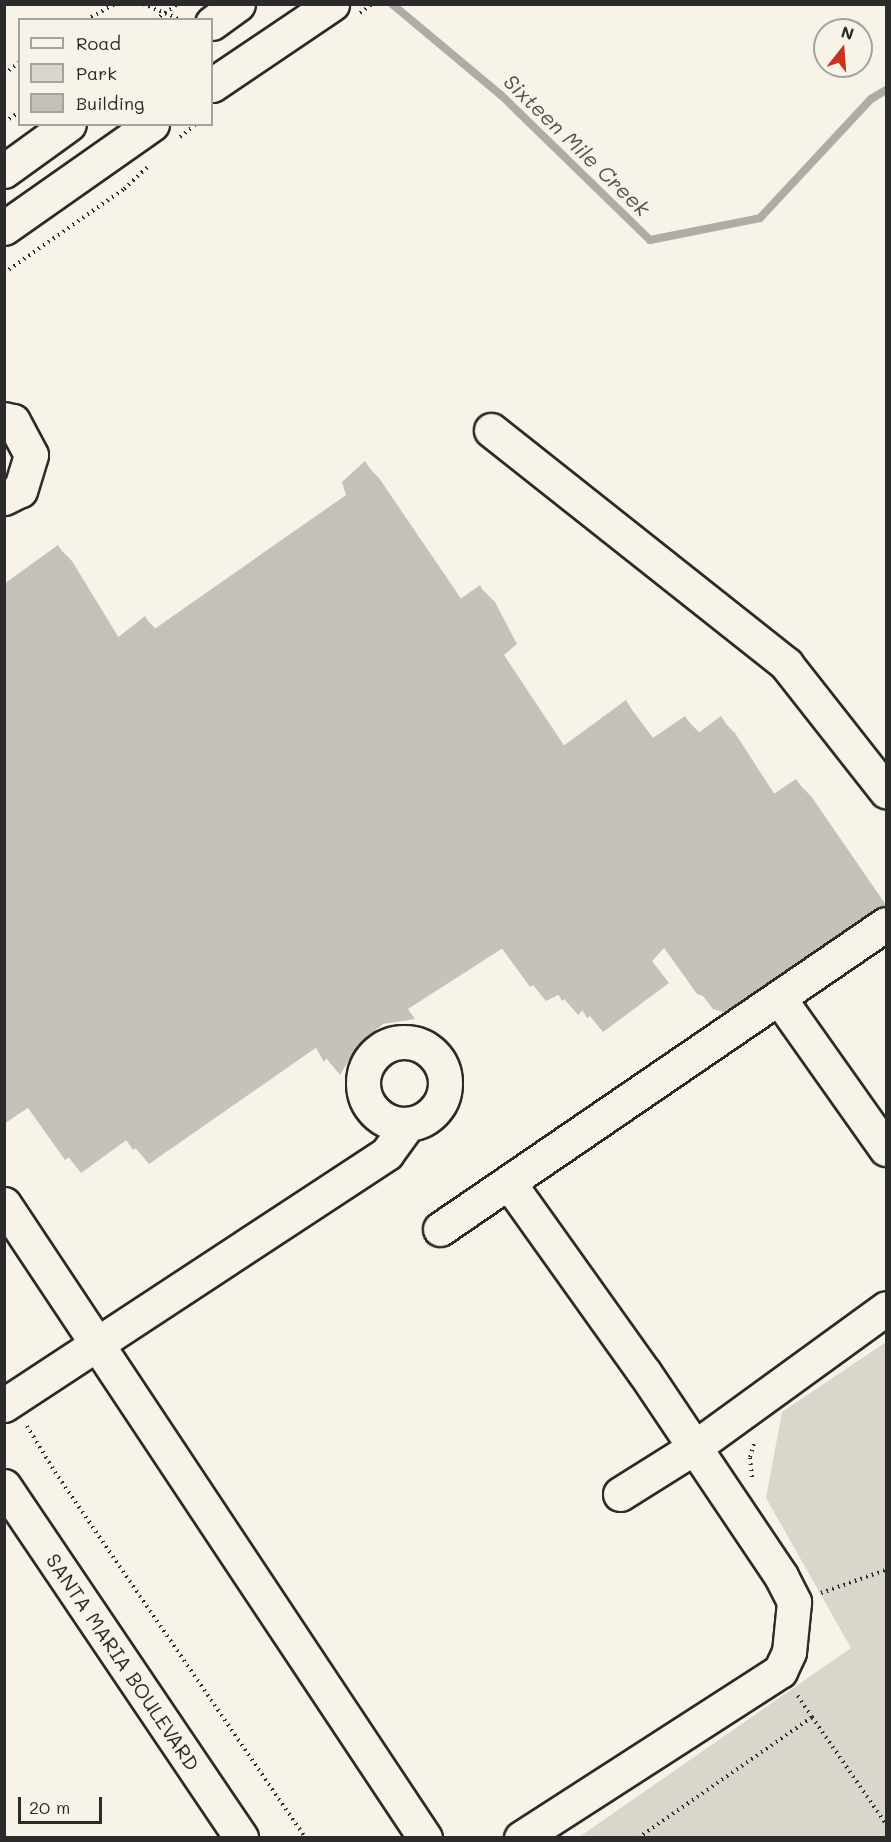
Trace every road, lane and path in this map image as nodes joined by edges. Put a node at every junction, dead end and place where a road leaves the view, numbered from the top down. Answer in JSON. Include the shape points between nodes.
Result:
{"nodes":[{"id":1,"x":115,"y":4,"type":"edge"},
{"id":2,"x":142,"y":4,"type":"edge"},
{"id":3,"x":178,"y":4,"type":"edge"},
{"id":4,"x":238,"y":4,"type":"edge"},
{"id":5,"x":332,"y":4,"type":"edge"},
{"id":6,"x":166,"y":12,"type":"junction"},
{"id":7,"x":90,"y":18,"type":"edge"},
{"id":8,"x":158,"y":18,"type":"edge"},
{"id":9,"x":178,"y":18,"type":"edge"},
{"id":10,"x":213,"y":22,"type":"edge"},
{"id":11,"x":18,"y":64,"type":"edge"},
{"id":12,"x":4,"y":74,"type":"edge"},
{"id":13,"x":213,"y":84,"type":"edge"},
{"id":14,"x":18,"y":113,"type":"edge"},
{"id":15,"x":4,"y":122,"type":"edge"},
{"id":16,"x":66,"y":126,"type":"edge"},
{"id":17,"x":190,"y":126,"type":"edge"},
{"id":18,"x":162,"y":135,"type":"edge"},
{"id":19,"x":156,"y":159,"type":"dead end"},
{"id":20,"x":4,"y":171,"type":"edge"},
{"id":21,"x":4,"y":228,"type":"edge"},
{"id":22,"x":4,"y":273,"type":"edge"},
{"id":23,"x":4,"y":419,"type":"edge"},
{"id":24,"x":491,"y":430,"type":"dead end"},
{"id":25,"x":4,"y":498,"type":"edge"},
{"id":26,"x":886,"y":791,"type":"edge"},
{"id":27,"x":886,"y":924,"type":"edge"},
{"id":28,"x":779,"y":998,"type":"junction"},
{"id":29,"x":369,"y":1061,"type":"junction"},
{"id":30,"x":338,"y":1099,"type":"dead end"},
{"id":31,"x":408,"y":1124,"type":"junction"},
{"id":32,"x":886,"y":1149,"type":"edge"},
{"id":33,"x":509,"y":1183,"type":"junction"},
{"id":34,"x":4,"y":1204,"type":"edge"},
{"id":35,"x":440,"y":1229,"type":"dead end"},
{"id":36,"x":886,"y":1308,"type":"edge"},
{"id":37,"x":100,"y":1343,"type":"junction"},
{"id":38,"x":8,"y":1403,"type":"edge"},
{"id":39,"x":759,"y":1431,"type":"dead end"},
{"id":40,"x":694,"y":1447,"type":"junction"},
{"id":41,"x":753,"y":1483,"type":"dead end"},
{"id":42,"x":4,"y":1486,"type":"edge"},
{"id":43,"x":620,"y":1494,"type":"dead end"},
{"id":44,"x":886,"y":1570,"type":"edge"},
{"id":45,"x":812,"y":1596,"type":"dead end"},
{"id":46,"x":780,"y":1671,"type":"junction"},
{"id":47,"x":812,"y":1717,"type":"junction"},
{"id":48,"x":886,"y":1824,"type":"edge"},
{"id":49,"x":241,"y":1838,"type":"edge"},
{"id":50,"x":306,"y":1838,"type":"edge"},
{"id":51,"x":425,"y":1838,"type":"edge"},
{"id":52,"x":521,"y":1838,"type":"edge"},
{"id":53,"x":638,"y":1838,"type":"edge"}],
"edges":[{"from":1,"to":7,"type":"path"},
{"from":2,"to":6,"type":"path"},
{"from":3,"to":6,"type":"path"},
{"from":4,"to":10,"type":"main road"},
{"from":5,"to":13,"type":"main road"},
{"from":6,"to":8,"type":"path"},
{"from":6,"to":9,"type":"path"},
{"from":11,"to":12,"type":"path"},
{"from":14,"to":15,"type":"path"},
{"from":16,"to":20,"type":"main road"},
{"from":17,"to":18,"type":"path"},
{"from":18,"to":21,"type":"main road"},
{"from":19,"to":22,"type":"path","via":[[124,189]]},
{"from":23,"to":25,"type":"main road","via":[[13,421],[31,455],[20,490]]},
{"from":24,"to":26,"type":"main road","via":[[786,664]]},
{"from":27,"to":28,"type":"main road"},
{"from":28,"to":32,"type":"main road"},
{"from":28,"to":33,"type":"main road"},
{"from":29,"to":30,"type":"main road"},
{"from":29,"to":31,"type":"main road","via":[[362,1086],[372,1110],[394,1124]]},
{"from":29,"to":31,"type":"main road","via":[[378,1051],[402,1042],[416,1044],[438,1061],[445,1088],[441,1101],[421,1120]]},
{"from":31,"to":37,"type":"main road","via":[[387,1153]]},
{"from":33,"to":35,"type":"main road"},
{"from":33,"to":40,"type":"main road"},
{"from":34,"to":37,"type":"main road"},
{"from":36,"to":40,"type":"main road"},
{"from":37,"to":38,"type":"main road"},
{"from":37,"to":51,"type":"main road"},
{"from":38,"to":50,"type":"path"},
{"from":39,"to":41,"type":"path","via":[[750,1457]]},
{"from":40,"to":43,"type":"main road"},
{"from":40,"to":46,"type":"main road","via":[[794,1602],[789,1652]]},
{"from":42,"to":49,"type":"main road","name":"SANTA MARIA BOULEVARD"},
{"from":44,"to":45,"type":"path"},
{"from":46,"to":47,"type":"path"},
{"from":46,"to":52,"type":"main road"},
{"from":47,"to":48,"type":"path"},
{"from":47,"to":53,"type":"path"}]}
